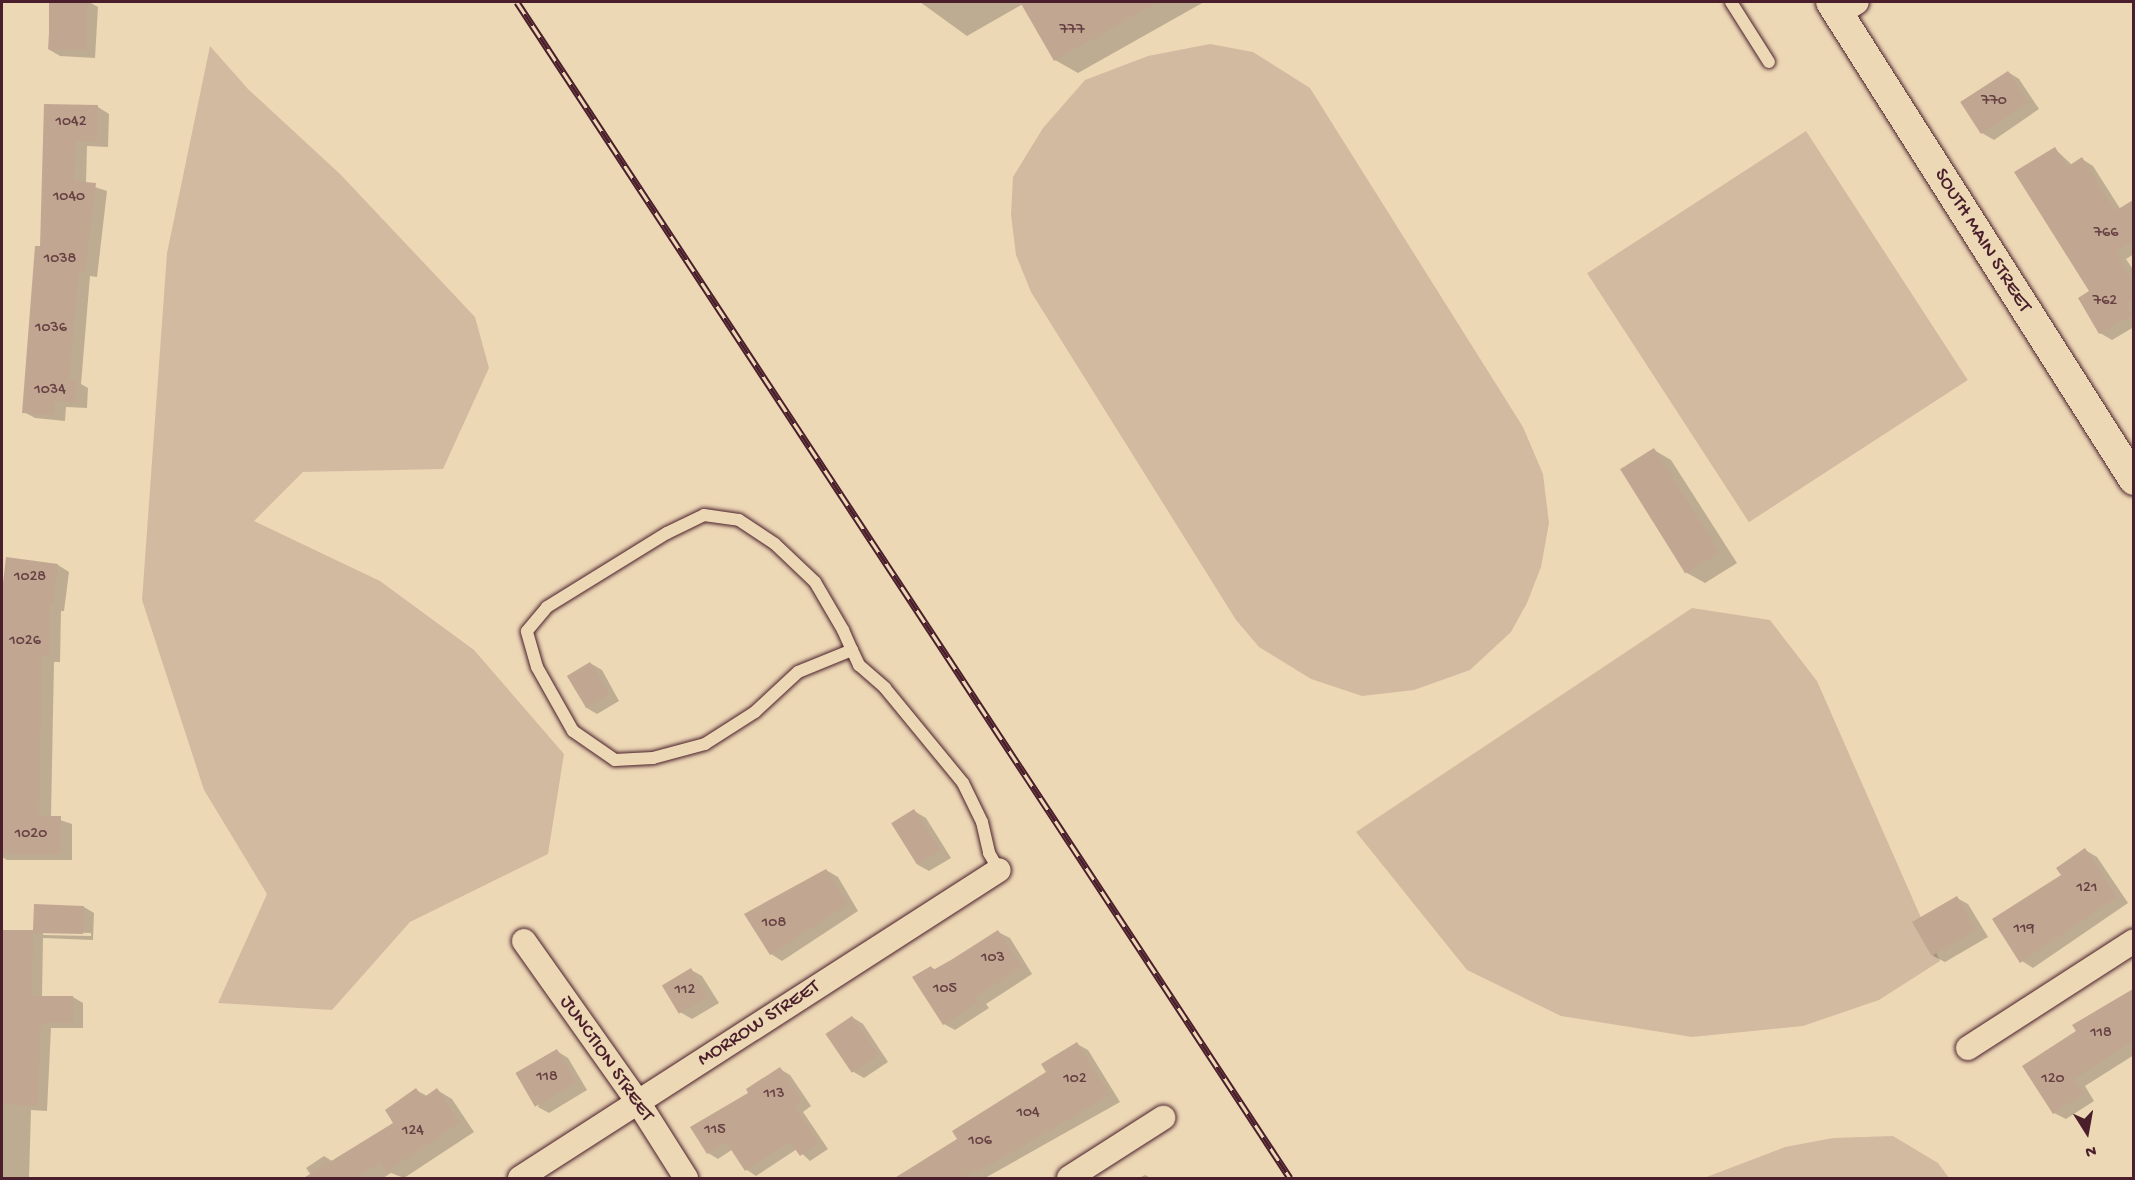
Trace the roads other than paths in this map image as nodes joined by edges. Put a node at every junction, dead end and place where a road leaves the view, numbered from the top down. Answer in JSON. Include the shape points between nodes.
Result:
{"nodes":[{"id":1,"x":1731,"y":2,"type":"edge"},
{"id":2,"x":1842,"y":6,"type":"edge"},
{"id":3,"x":1769,"y":62,"type":"dead end"},
{"id":4,"x":2130,"y":468,"type":"edge"},
{"id":5,"x":852,"y":650,"type":"junction"},
{"id":6,"x":999,"y":870,"type":"joint"},
{"id":7,"x":524,"y":941,"type":"dead end"},
{"id":8,"x":2133,"y":941,"type":"edge"},
{"id":9,"x":1968,"y":1048,"type":"dead end"},
{"id":10,"x":638,"y":1102,"type":"junction"},
{"id":11,"x":1163,"y":1118,"type":"dead end"},
{"id":12,"x":520,"y":1179,"type":"edge"},
{"id":13,"x":686,"y":1179,"type":"edge"},
{"id":14,"x":1069,"y":1179,"type":"edge"}],
"edges":[{"from":1,"to":3,"type":"lane"},
{"from":2,"to":4,"type":"street","name":"SOUTH MAIN STREET"},
{"from":5,"to":5,"type":"lane","via":[[798,672],[755,712],[705,744],[653,758],[615,760],[573,731],[537,667],[527,632],[547,607],[704,515],[739,520],[775,544],[815,582]]},
{"from":5,"to":6,"type":"lane","via":[[859,665],[885,688],[963,783]]},
{"from":6,"to":10,"type":"street","name":"MORROW STREET"},
{"from":7,"to":10,"type":"street","name":"JUNCTION STREET"},
{"from":8,"to":9,"type":"street"},
{"from":10,"to":12,"type":"street","name":"MORROW STREET"},
{"from":10,"to":13,"type":"street","name":"JUNCTION STREET"},
{"from":11,"to":14,"type":"street"}]}
